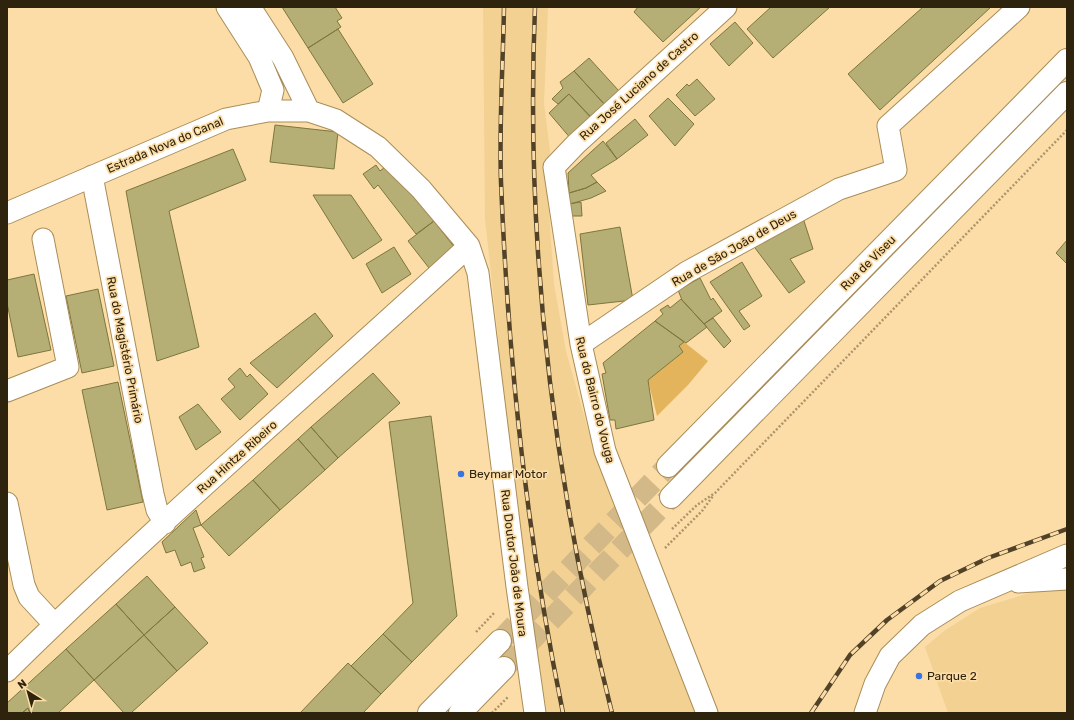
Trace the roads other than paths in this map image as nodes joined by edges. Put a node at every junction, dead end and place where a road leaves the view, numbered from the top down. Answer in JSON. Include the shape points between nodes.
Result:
{"nodes":[{"id":1,"x":227,"y":7,"type":"edge"},
{"id":2,"x":250,"y":7,"type":"edge"},
{"id":3,"x":726,"y":7,"type":"edge"},
{"id":4,"x":1019,"y":7,"type":"edge"},
{"id":5,"x":1067,"y":60,"type":"edge"},
{"id":6,"x":1067,"y":93,"type":"edge"},
{"id":7,"x":268,"y":111,"type":"junction"},
{"id":8,"x":309,"y":111,"type":"junction"},
{"id":9,"x":554,"y":167,"type":"joint"},
{"id":10,"x":92,"y":176,"type":"junction"},
{"id":11,"x":7,"y":213,"type":"edge"},
{"id":12,"x":43,"y":239,"type":"dead end"},
{"id":13,"x":469,"y":246,"type":"junction"},
{"id":14,"x":581,"y":344,"type":"junction"},
{"id":15,"x":7,"y":391,"type":"edge"},
{"id":16,"x":668,"y":466,"type":"tunnel mouth"},
{"id":17,"x":671,"y":497,"type":"tunnel mouth"},
{"id":18,"x":7,"y":503,"type":"edge"},
{"id":19,"x":165,"y":523,"type":"junction"},
{"id":20,"x":1067,"y":555,"type":"edge"},
{"id":21,"x":1067,"y":578,"type":"edge"},
{"id":22,"x":997,"y":584,"type":"junction"},
{"id":23,"x":54,"y":624,"type":"junction"},
{"id":24,"x":500,"y":641,"type":"tunnel mouth"},
{"id":25,"x":504,"y":668,"type":"tunnel mouth"},
{"id":26,"x":7,"y":671,"type":"edge"},
{"id":27,"x":534,"y":705,"type":"edge"},
{"id":28,"x":429,"y":713,"type":"edge"},
{"id":29,"x":460,"y":713,"type":"edge"},
{"id":30,"x":707,"y":713,"type":"edge"},
{"id":31,"x":865,"y":713,"type":"edge"}],
"edges":[{"from":1,"to":7,"type":"street","via":[[259,57],[273,90]]},
{"from":2,"to":8,"type":"street","via":[[283,58]]},
{"from":3,"to":9,"type":"street","name":"Rua José Luciano de Castro"},
{"from":4,"to":14,"type":"street","name":"Rua de São João de Deus","via":[[888,126],[896,170],[839,188],[687,272]]},
{"from":5,"to":16,"type":"main road","name":"Rua de Viseu"},
{"from":6,"to":17,"type":"main road","name":"Rua de Viseu"},
{"from":7,"to":8,"type":"street","name":"Estrada Nova do Canal"},
{"from":7,"to":10,"type":"street","name":"Estrada Nova do Canal","via":[[226,119]]},
{"from":8,"to":13,"type":"street","name":"Estrada Nova do Canal","via":[[336,120],[378,147],[421,189]]},
{"from":9,"to":14,"type":"street","name":"Rua do Bairro do Vouga"},
{"from":10,"to":11,"type":"street","name":"Estrada Nova do Canal"},
{"from":10,"to":19,"type":"street","name":"Rua do Magistério Primário","via":[[153,494],[157,510]]},
{"from":12,"to":15,"type":"street","via":[[68,367]]},
{"from":13,"to":19,"type":"street","name":"Rua Hintze Ribeiro"},
{"from":13,"to":27,"type":"street","name":"Rua Doutor João de Moura","via":[[478,273]]},
{"from":14,"to":30,"type":"street","name":"Rua do Bairro do Vouga","via":[[605,451]]},
{"from":18,"to":23,"type":"street","via":[[24,585],[29,597]]},
{"from":19,"to":23,"type":"street","name":"Rua Hintze Ribeiro"},
{"from":20,"to":22,"type":"street"},
{"from":21,"to":22,"type":"street"},
{"from":22,"to":31,"type":"street","via":[[960,601],[922,625],[890,656],[875,684]]},
{"from":23,"to":26,"type":"street","name":"Rua Hintze Ribeiro"},
{"from":24,"to":28,"type":"main road"},
{"from":25,"to":29,"type":"main road"}]}
